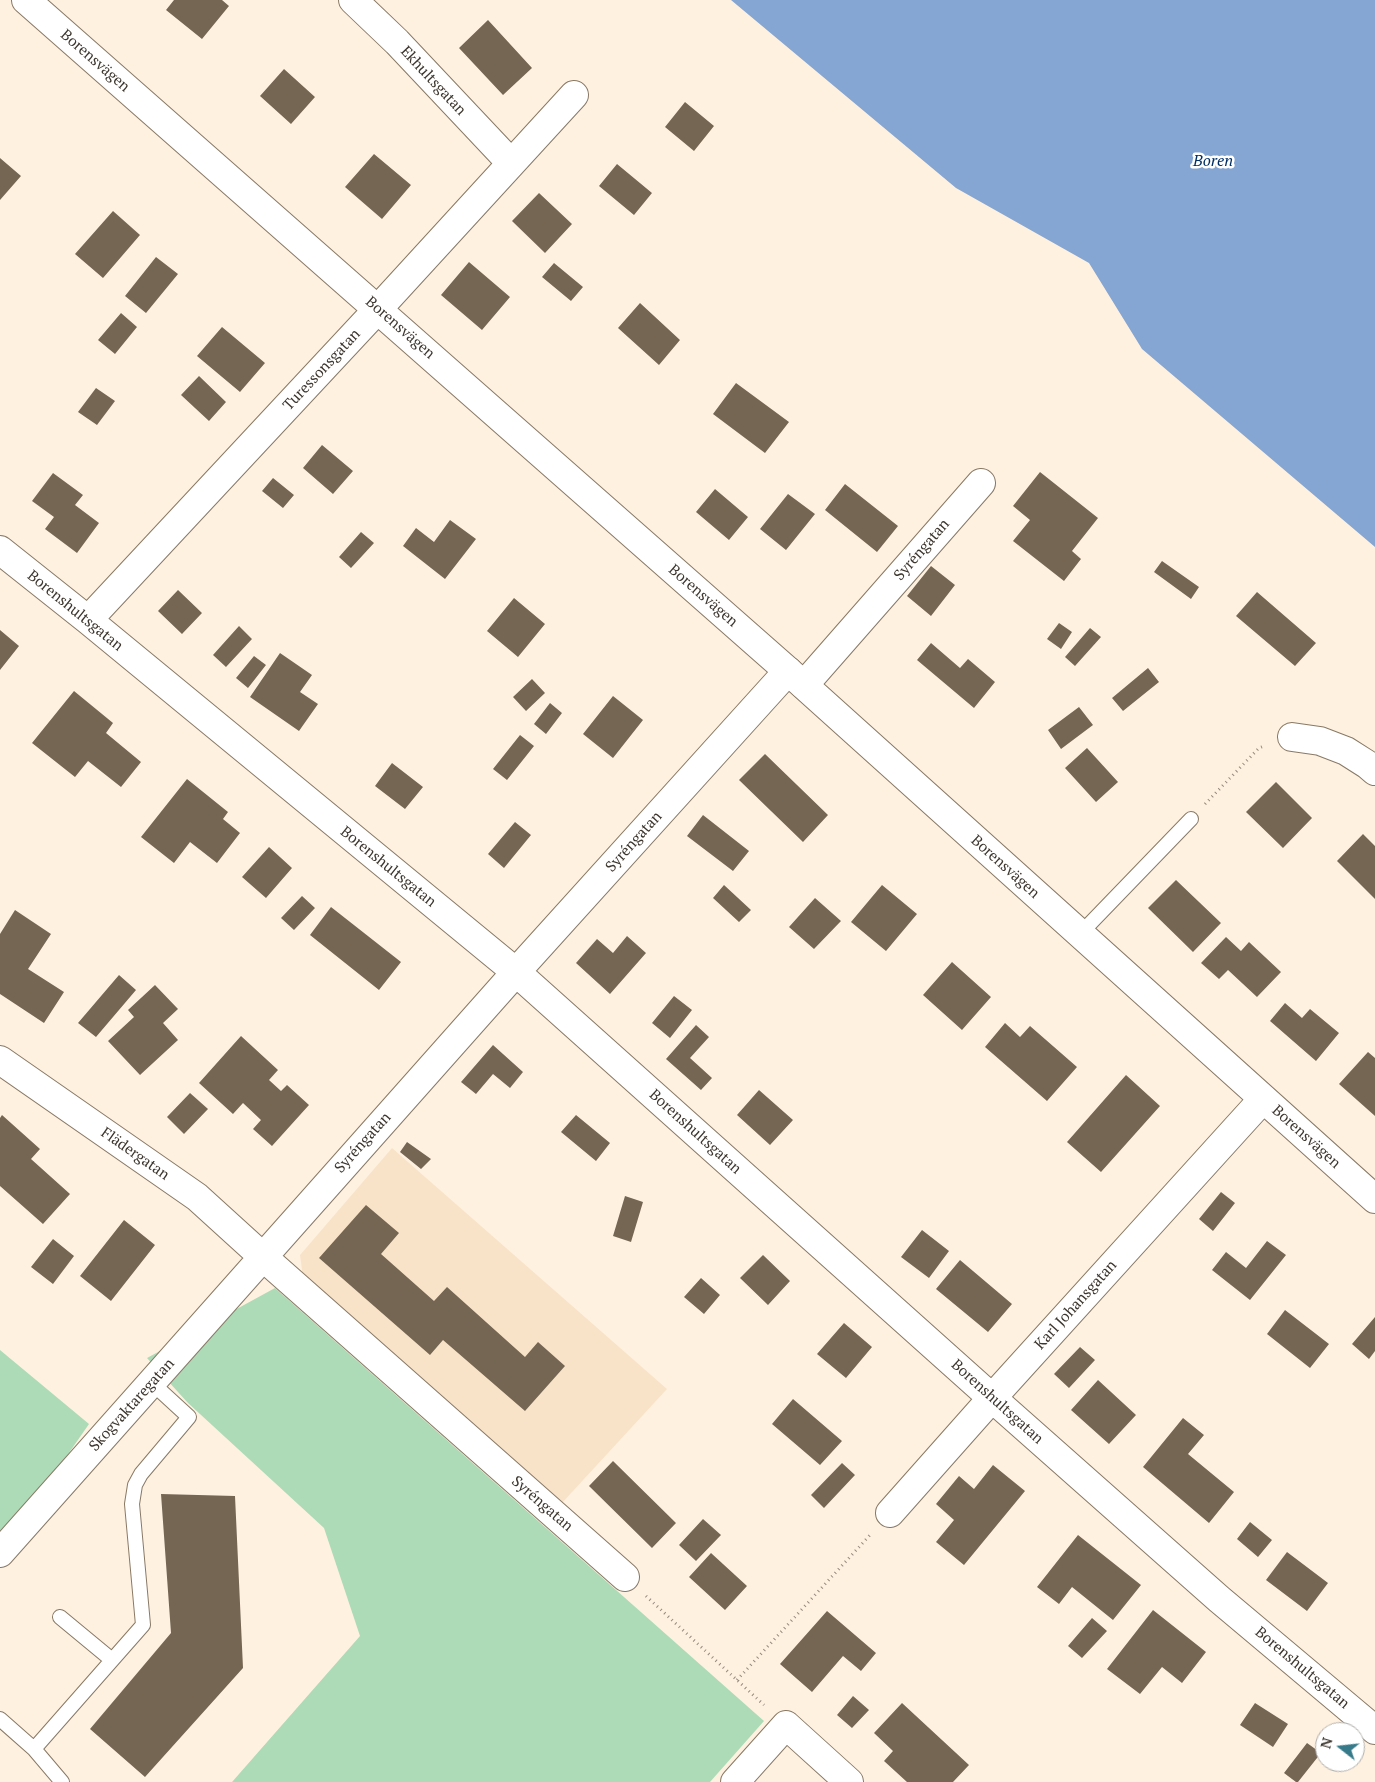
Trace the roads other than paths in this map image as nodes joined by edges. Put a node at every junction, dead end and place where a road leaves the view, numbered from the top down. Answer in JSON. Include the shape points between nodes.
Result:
{"nodes":[{"id":1,"x":26,"y":0,"type":"edge"},
{"id":2,"x":353,"y":0,"type":"edge"},
{"id":3,"x":574,"y":95,"type":"dead end"},
{"id":4,"x":511,"y":163,"type":"junction"},
{"id":5,"x":378,"y":309,"type":"junction"},
{"id":6,"x":981,"y":483,"type":"dead end"},
{"id":7,"x":0,"y":550,"type":"edge"},
{"id":8,"x":88,"y":620,"type":"junction"},
{"id":9,"x":796,"y":678,"type":"junction"},
{"id":10,"x":1292,"y":737,"type":"road end"},
{"id":11,"x":1375,"y":771,"type":"edge"},
{"id":12,"x":1191,"y":819,"type":"road end"},
{"id":13,"x":1080,"y":934,"type":"junction"},
{"id":14,"x":516,"y":972,"type":"junction"},
{"id":15,"x":0,"y":1060,"type":"edge"},
{"id":16,"x":1263,"y":1098,"type":"junction"},
{"id":17,"x":1375,"y":1199,"type":"edge"},
{"id":18,"x":263,"y":1256,"type":"junction"},
{"id":19,"x":152,"y":1383,"type":"junction"},
{"id":20,"x":992,"y":1398,"type":"junction"},
{"id":21,"x":890,"y":1513,"type":"road end"},
{"id":22,"x":0,"y":1553,"type":"edge"},
{"id":23,"x":625,"y":1577,"type":"road end"},
{"id":24,"x":60,"y":1617,"type":"dead end"},
{"id":25,"x":112,"y":1660,"type":"junction"},
{"id":26,"x":0,"y":1719,"type":"edge"},
{"id":27,"x":1375,"y":1730,"type":"edge"},
{"id":28,"x":34,"y":1749,"type":"junction"},
{"id":29,"x":62,"y":1782,"type":"edge"},
{"id":30,"x":735,"y":1782,"type":"edge"},
{"id":31,"x":849,"y":1782,"type":"edge"}],
"edges":[{"from":1,"to":5,"type":"street","name":"Borensvägen"},
{"from":2,"to":4,"type":"street","name":"Ekhultsgatan"},
{"from":3,"to":4,"type":"street","name":"Turessonsgatan"},
{"from":4,"to":5,"type":"street","name":"Turessonsgatan"},
{"from":5,"to":8,"type":"street","name":"Turessonsgatan"},
{"from":5,"to":9,"type":"street","name":"Borensvägen"},
{"from":6,"to":9,"type":"street","name":"Syréngatan"},
{"from":7,"to":8,"type":"street","name":"Borenshultsgatan"},
{"from":8,"to":14,"type":"street","name":"Borenshultsgatan"},
{"from":9,"to":13,"type":"street","name":"Borensvägen"},
{"from":9,"to":14,"type":"street","name":"Syréngatan"},
{"from":10,"to":11,"type":"street","via":[[1320,741],[1346,751]]},
{"from":12,"to":13,"type":"lane"},
{"from":13,"to":16,"type":"street","name":"Borensvägen"},
{"from":14,"to":18,"type":"street","name":"Syréngatan"},
{"from":14,"to":20,"type":"street","name":"Borenshultsgatan"},
{"from":15,"to":18,"type":"street","name":"Flädergatan","via":[[197,1197]]},
{"from":16,"to":17,"type":"street","name":"Borensvägen"},
{"from":16,"to":20,"type":"street","name":"Karl Johansgatan"},
{"from":18,"to":19,"type":"street","name":"Skogvaktaregatan"},
{"from":18,"to":23,"type":"street","name":"Syréngatan"},
{"from":19,"to":22,"type":"street","name":"Skogvaktaregatan"},
{"from":19,"to":25,"type":"lane","via":[[188,1417],[135,1485],[132,1504],[142,1625]]},
{"from":20,"to":21,"type":"street","name":"Karl Johansgatan"},
{"from":20,"to":27,"type":"street","name":"Borenshultsgatan","via":[[1219,1599]]},
{"from":24,"to":25,"type":"lane"},
{"from":25,"to":28,"type":"lane"},
{"from":26,"to":28,"type":"lane"},
{"from":28,"to":29,"type":"lane"},
{"from":30,"to":31,"type":"street","via":[[786,1725]]}]}
